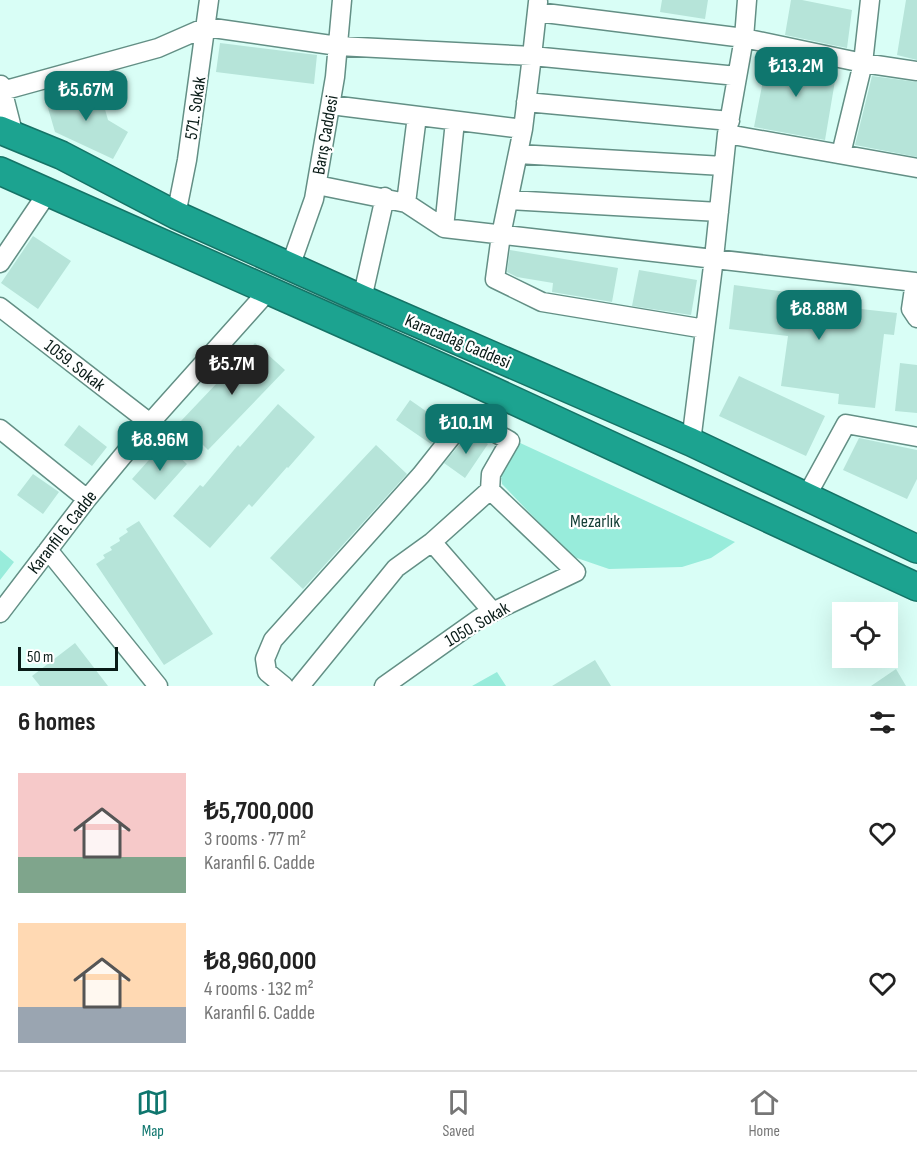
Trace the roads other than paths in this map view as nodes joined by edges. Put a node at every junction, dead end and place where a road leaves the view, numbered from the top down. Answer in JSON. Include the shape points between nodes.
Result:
{"nodes":[{"id":1,"x":208,"y":0,"type":"edge"},
{"id":2,"x":342,"y":0,"type":"edge"},
{"id":3,"x":747,"y":0,"type":"edge"},
{"id":4,"x":870,"y":0,"type":"edge"},
{"id":5,"x":538,"y":6,"type":"edge"},
{"id":6,"x":206,"y":27,"type":"junction"},
{"id":7,"x":744,"y":38,"type":"junction"},
{"id":8,"x":338,"y":46,"type":"junction"},
{"id":9,"x":532,"y":56,"type":"junction"},
{"id":10,"x":863,"y":63,"type":"junction"},
{"id":11,"x":917,"y":71,"type":"edge"},
{"id":12,"x":737,"y":76,"type":"junction"},
{"id":13,"x":1,"y":90,"type":"edge"},
{"id":14,"x":526,"y":102,"type":"junction"},
{"id":15,"x":330,"y":105,"type":"junction"},
{"id":16,"x":417,"y":116,"type":"junction"},
{"id":17,"x":455,"y":121,"type":"junction"},
{"id":18,"x":728,"y":127,"type":"junction"},
{"id":19,"x":523,"y":129,"type":"junction"},
{"id":20,"x":7,"y":133,"type":"edge"},
{"id":21,"x":518,"y":154,"type":"junction"},
{"id":22,"x":841,"y":154,"type":"junction"},
{"id":23,"x":723,"y":166,"type":"junction"},
{"id":24,"x":917,"y":168,"type":"edge"},
{"id":25,"x":0,"y":171,"type":"edge"},
{"id":26,"x":317,"y":185,"type":"junction"},
{"id":27,"x":48,"y":192,"type":"junction"},
{"id":28,"x":385,"y":197,"type":"junction"},
{"id":29,"x":509,"y":200,"type":"junction"},
{"id":30,"x":406,"y":203,"type":"junction"},
{"id":31,"x":719,"y":212,"type":"junction"},
{"id":32,"x":176,"y":215,"type":"junction"},
{"id":33,"x":444,"y":228,"type":"junction"},
{"id":34,"x":501,"y":235,"type":"junction"},
{"id":35,"x":714,"y":258,"type":"junction"},
{"id":36,"x":0,"y":262,"type":"edge"},
{"id":37,"x":290,"y":267,"type":"junction"},
{"id":38,"x":916,"y":280,"type":"edge"},
{"id":39,"x":268,"y":291,"type":"junction"},
{"id":40,"x":362,"y":299,"type":"junction"},
{"id":41,"x":0,"y":307,"type":"edge"},
{"id":42,"x":917,"y":318,"type":"edge"},
{"id":43,"x":705,"y":329,"type":"junction"},
{"id":44,"x":150,"y":423,"type":"junction"},
{"id":45,"x":0,"y":429,"type":"edge"},
{"id":46,"x":917,"y":437,"type":"edge"},
{"id":47,"x":691,"y":442,"type":"junction"},
{"id":48,"x":490,"y":490,"type":"junction"},
{"id":49,"x":806,"y":497,"type":"junction"},
{"id":50,"x":87,"y":499,"type":"junction"},
{"id":51,"x":432,"y":542,"type":"junction"},
{"id":52,"x":48,"y":549,"type":"junction"},
{"id":53,"x":917,"y":549,"type":"edge"},
{"id":54,"x":917,"y":587,"type":"edge"},
{"id":55,"x":493,"y":612,"type":"junction"},
{"id":56,"x":0,"y":613,"type":"edge"},
{"id":57,"x":158,"y":686,"type":"edge"},
{"id":58,"x":284,"y":686,"type":"edge"},
{"id":59,"x":300,"y":686,"type":"edge"},
{"id":60,"x":384,"y":686,"type":"edge"}],
"edges":[{"from":1,"to":6,"type":"street","name":"571. Sokak"},
{"from":2,"to":8,"type":"street","name":"Barış Caddesi"},
{"from":3,"to":7,"type":"street"},
{"from":4,"to":10,"type":"street"},
{"from":5,"to":7,"type":"street"},
{"from":5,"to":9,"type":"street"},
{"from":6,"to":8,"type":"street"},
{"from":6,"to":13,"type":"street","via":[[158,48]]},
{"from":6,"to":32,"type":"street","name":"571. Sokak"},
{"from":7,"to":10,"type":"street"},
{"from":7,"to":12,"type":"street"},
{"from":8,"to":9,"type":"street"},
{"from":8,"to":15,"type":"street","name":"Barış Caddesi"},
{"from":9,"to":12,"type":"street"},
{"from":9,"to":14,"type":"street"},
{"from":10,"to":11,"type":"street"},
{"from":10,"to":22,"type":"street"},
{"from":12,"to":18,"type":"street"},
{"from":13,"to":20,"type":"street"},
{"from":14,"to":18,"type":"street"},
{"from":14,"to":19,"type":"street"},
{"from":15,"to":16,"type":"street"},
{"from":15,"to":26,"type":"street","name":"Barış Caddesi"},
{"from":16,"to":17,"type":"street"},
{"from":16,"to":30,"type":"street"},
{"from":17,"to":19,"type":"street"},
{"from":17,"to":33,"type":"street"},
{"from":18,"to":22,"type":"street"},
{"from":18,"to":23,"type":"street"},
{"from":19,"to":21,"type":"street"},
{"from":20,"to":32,"type":"highway","name":"Karacadağ Caddesi","via":[[61,155]]},
{"from":21,"to":23,"type":"street"},
{"from":21,"to":29,"type":"street"},
{"from":22,"to":24,"type":"street"},
{"from":23,"to":31,"type":"street"},
{"from":25,"to":27,"type":"highway","name":"Karacadağ Caddesi"},
{"from":26,"to":28,"type":"street"},
{"from":26,"to":37,"type":"street","name":"Barış Caddesi"},
{"from":27,"to":36,"type":"street"},
{"from":27,"to":39,"type":"highway","name":"Karacadağ Caddesi"},
{"from":28,"to":30,"type":"street"},
{"from":28,"to":40,"type":"street"},
{"from":29,"to":31,"type":"street"},
{"from":29,"to":34,"type":"street"},
{"from":30,"to":33,"type":"street"},
{"from":31,"to":35,"type":"street"},
{"from":32,"to":37,"type":"highway","name":"Karacadağ Caddesi"},
{"from":33,"to":34,"type":"street"},
{"from":34,"to":35,"type":"street"},
{"from":34,"to":43,"type":"street","via":[[495,279],[542,302]]},
{"from":35,"to":38,"type":"street"},
{"from":35,"to":43,"type":"street"},
{"from":37,"to":40,"type":"highway","name":"Karacadağ Caddesi"},
{"from":38,"to":42,"type":"street","via":[[911,309]]},
{"from":39,"to":44,"type":"street","name":"Karanfil 6. Cadde"},
{"from":39,"to":54,"type":"highway","name":"Karacadağ Caddesi"},
{"from":40,"to":47,"type":"highway","name":"Karacadağ Caddesi"},
{"from":41,"to":44,"type":"street","name":"1059. Sokak"},
{"from":43,"to":47,"type":"street"},
{"from":44,"to":50,"type":"street","name":"Karanfil 6. Cadde"},
{"from":45,"to":50,"type":"street"},
{"from":46,"to":49,"type":"street","via":[[846,424]]},
{"from":47,"to":49,"type":"highway","name":"Karacadağ Caddesi"},
{"from":48,"to":51,"type":"street"},
{"from":48,"to":55,"type":"street","name":"1050. Sokak","via":[[576,572]]},
{"from":48,"to":58,"type":"street","via":[[490,474],[510,441],[467,417],[421,475],[273,640],[265,659],[267,672]]},
{"from":49,"to":53,"type":"highway","name":"Karacadağ Caddesi"},
{"from":50,"to":52,"type":"street","name":"Karanfil 6. Cadde"},
{"from":51,"to":55,"type":"street"},
{"from":51,"to":59,"type":"street","via":[[396,568]]},
{"from":52,"to":56,"type":"street","name":"Karanfil 6. Cadde"},
{"from":52,"to":57,"type":"street"},
{"from":55,"to":60,"type":"street","name":"1050. Sokak"}]}
